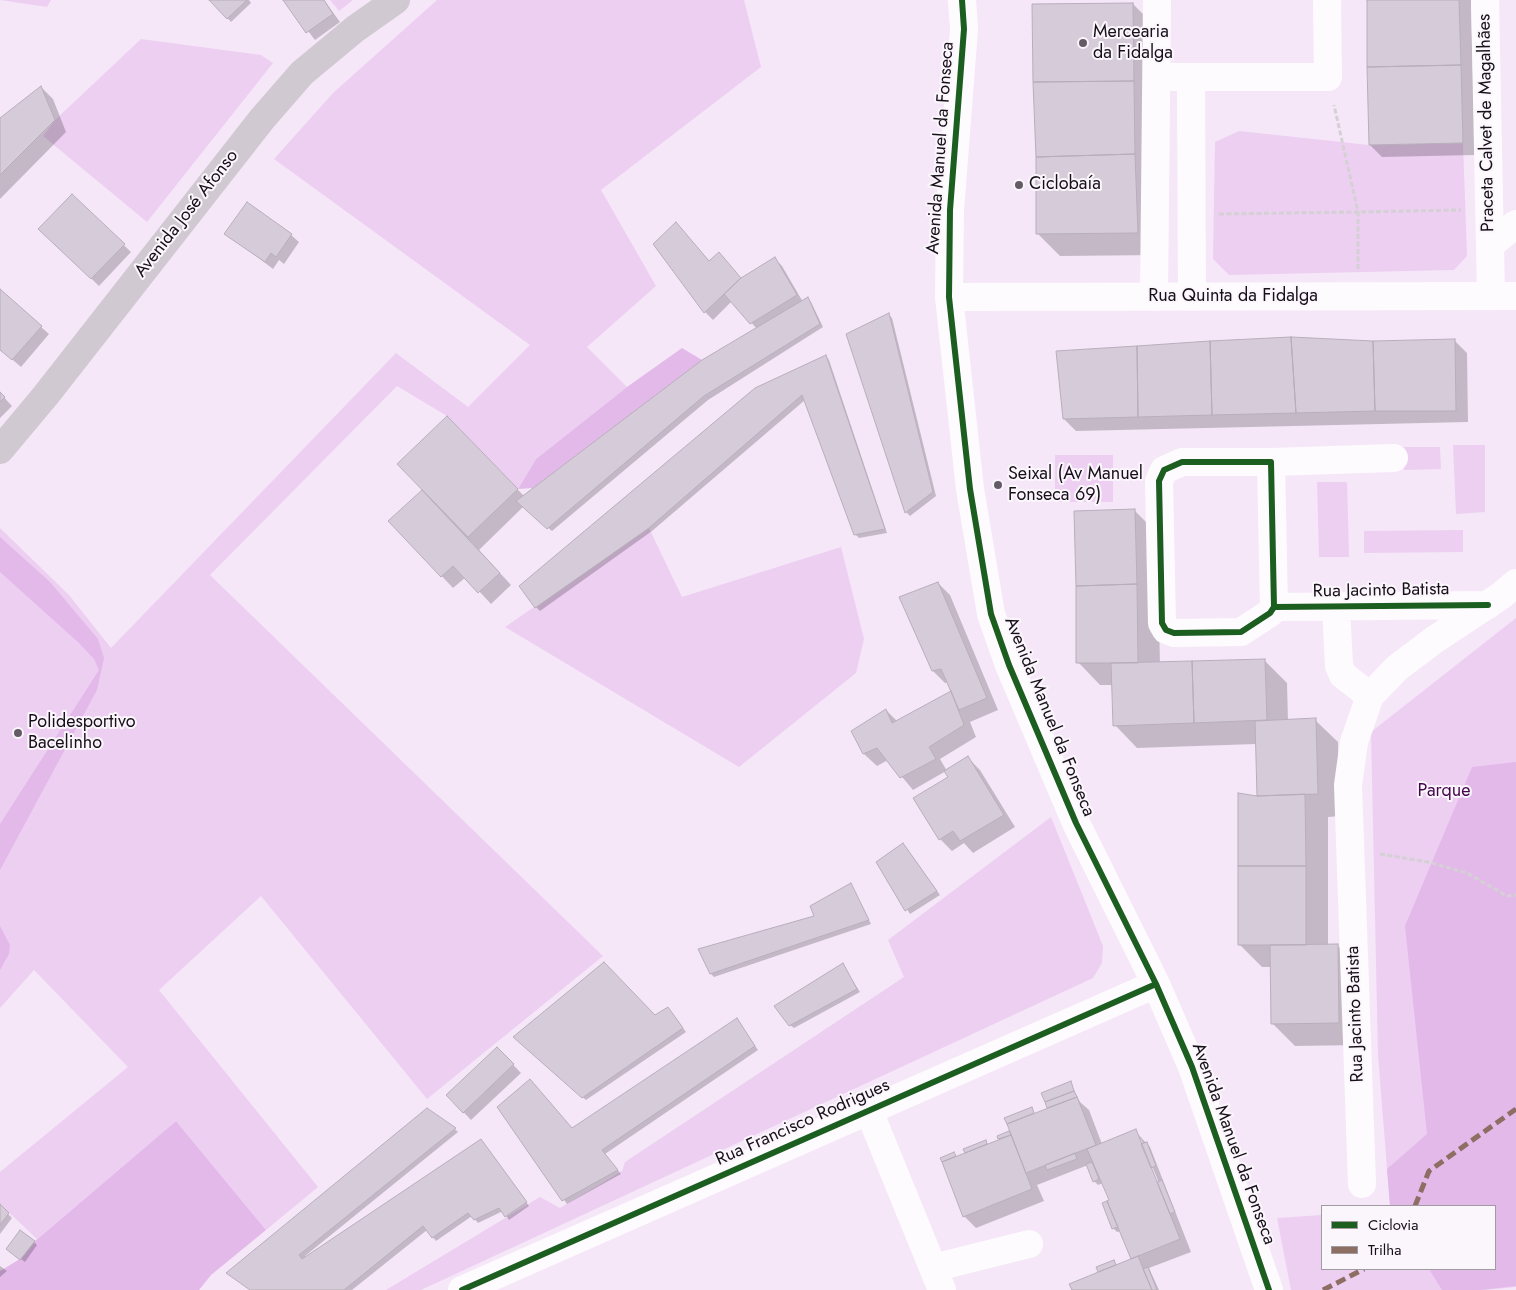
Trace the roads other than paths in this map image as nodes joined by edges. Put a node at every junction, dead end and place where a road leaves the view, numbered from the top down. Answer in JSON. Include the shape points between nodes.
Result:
{"nodes":[{"id":1,"x":396,"y":0,"type":"edge"},
{"id":2,"x":962,"y":0,"type":"edge"},
{"id":3,"x":1157,"y":0,"type":"edge"},
{"id":4,"x":1327,"y":0,"type":"edge"},
{"id":5,"x":1485,"y":0,"type":"edge"},
{"id":6,"x":1158,"y":78,"type":"junction"},
{"id":7,"x":1191,"y":78,"type":"junction"},
{"id":8,"x":1516,"y":224,"type":"edge"},
{"id":9,"x":1490,"y":245,"type":"junction"},
{"id":10,"x":1503,"y":296,"type":"edge"},
{"id":11,"x":950,"y":297,"type":"junction"},
{"id":12,"x":1154,"y":297,"type":"junction"},
{"id":13,"x":1192,"y":297,"type":"junction"},
{"id":14,"x":0,"y":450,"type":"edge"},
{"id":15,"x":1394,"y":458,"type":"dead end"},
{"id":16,"x":1271,"y":462,"type":"junction"},
{"id":17,"x":1516,"y":583,"type":"edge"},
{"id":18,"x":1488,"y":605,"type":"junction"},
{"id":19,"x":1274,"y":607,"type":"junction"},
{"id":20,"x":1336,"y":607,"type":"junction"},
{"id":21,"x":1370,"y":696,"type":"junction"},
{"id":22,"x":1156,"y":984,"type":"junction"},
{"id":23,"x":869,"y":1111,"type":"junction"},
{"id":24,"x":1362,"y":1184,"type":"dead end"},
{"id":25,"x":1029,"y":1244,"type":"dead end"},
{"id":26,"x":937,"y":1279,"type":"edge"},
{"id":27,"x":462,"y":1290,"type":"edge"},
{"id":28,"x":1269,"y":1290,"type":"edge"}],
"edges":[{"from":1,"to":14,"type":"main road","name":"Avenida José Afonso","via":[[302,72]]},
{"from":2,"to":11,"type":"street","name":"Avenida Manuel da Fonseca","via":[[964,29],[950,210]]},
{"from":3,"to":6,"type":"street"},
{"from":4,"to":7,"type":"street","via":[[1328,77]]},
{"from":5,"to":9,"type":"street","name":"Praceta Calvet de Magalhães"},
{"from":6,"to":7,"type":"street"},
{"from":6,"to":12,"type":"street"},
{"from":7,"to":13,"type":"street"},
{"from":8,"to":9,"type":"street","name":"Praceta Calvet de Magalhães"},
{"from":9,"to":10,"type":"street","name":"Praceta Calvet de Magalhães"},
{"from":10,"to":13,"type":"street","name":"Rua Quinta da Fidalga"},
{"from":11,"to":12,"type":"street","name":"Rua Quinta da Fidalga"},
{"from":11,"to":22,"type":"street","name":"Avenida Manuel da Fonseca","via":[[970,489],[991,614],[1076,823]]},
{"from":12,"to":13,"type":"street","name":"Rua Quinta da Fidalga"},
{"from":15,"to":16,"type":"street"},
{"from":16,"to":19,"type":"street"},
{"from":16,"to":19,"type":"street","via":[[1182,462],[1164,470],[1158,481],[1162,623],[1166,630],[1174,633],[1241,632],[1270,614]]},
{"from":17,"to":18,"type":"street","name":"Rua Jacinto Batista"},
{"from":18,"to":20,"type":"street","name":"Rua Jacinto Batista"},
{"from":18,"to":21,"type":"street","name":"Rua Jacinto Batista","via":[[1405,663]]},
{"from":19,"to":20,"type":"street","name":"Rua Jacinto Batista"},
{"from":20,"to":21,"type":"street","name":"Rua Jacinto Batista","via":[[1339,666],[1343,675]]},
{"from":21,"to":24,"type":"street","name":"Rua Jacinto Batista","via":[[1354,742],[1348,785]]},
{"from":22,"to":23,"type":"street","name":"Rua Francisco Rodrigues"},
{"from":22,"to":28,"type":"street","name":"Avenida Manuel da Fonseca","via":[[1192,1068]]},
{"from":23,"to":26,"type":"street"},
{"from":23,"to":27,"type":"street","name":"Rua Francisco Rodrigues"},
{"from":25,"to":26,"type":"street"}]}
